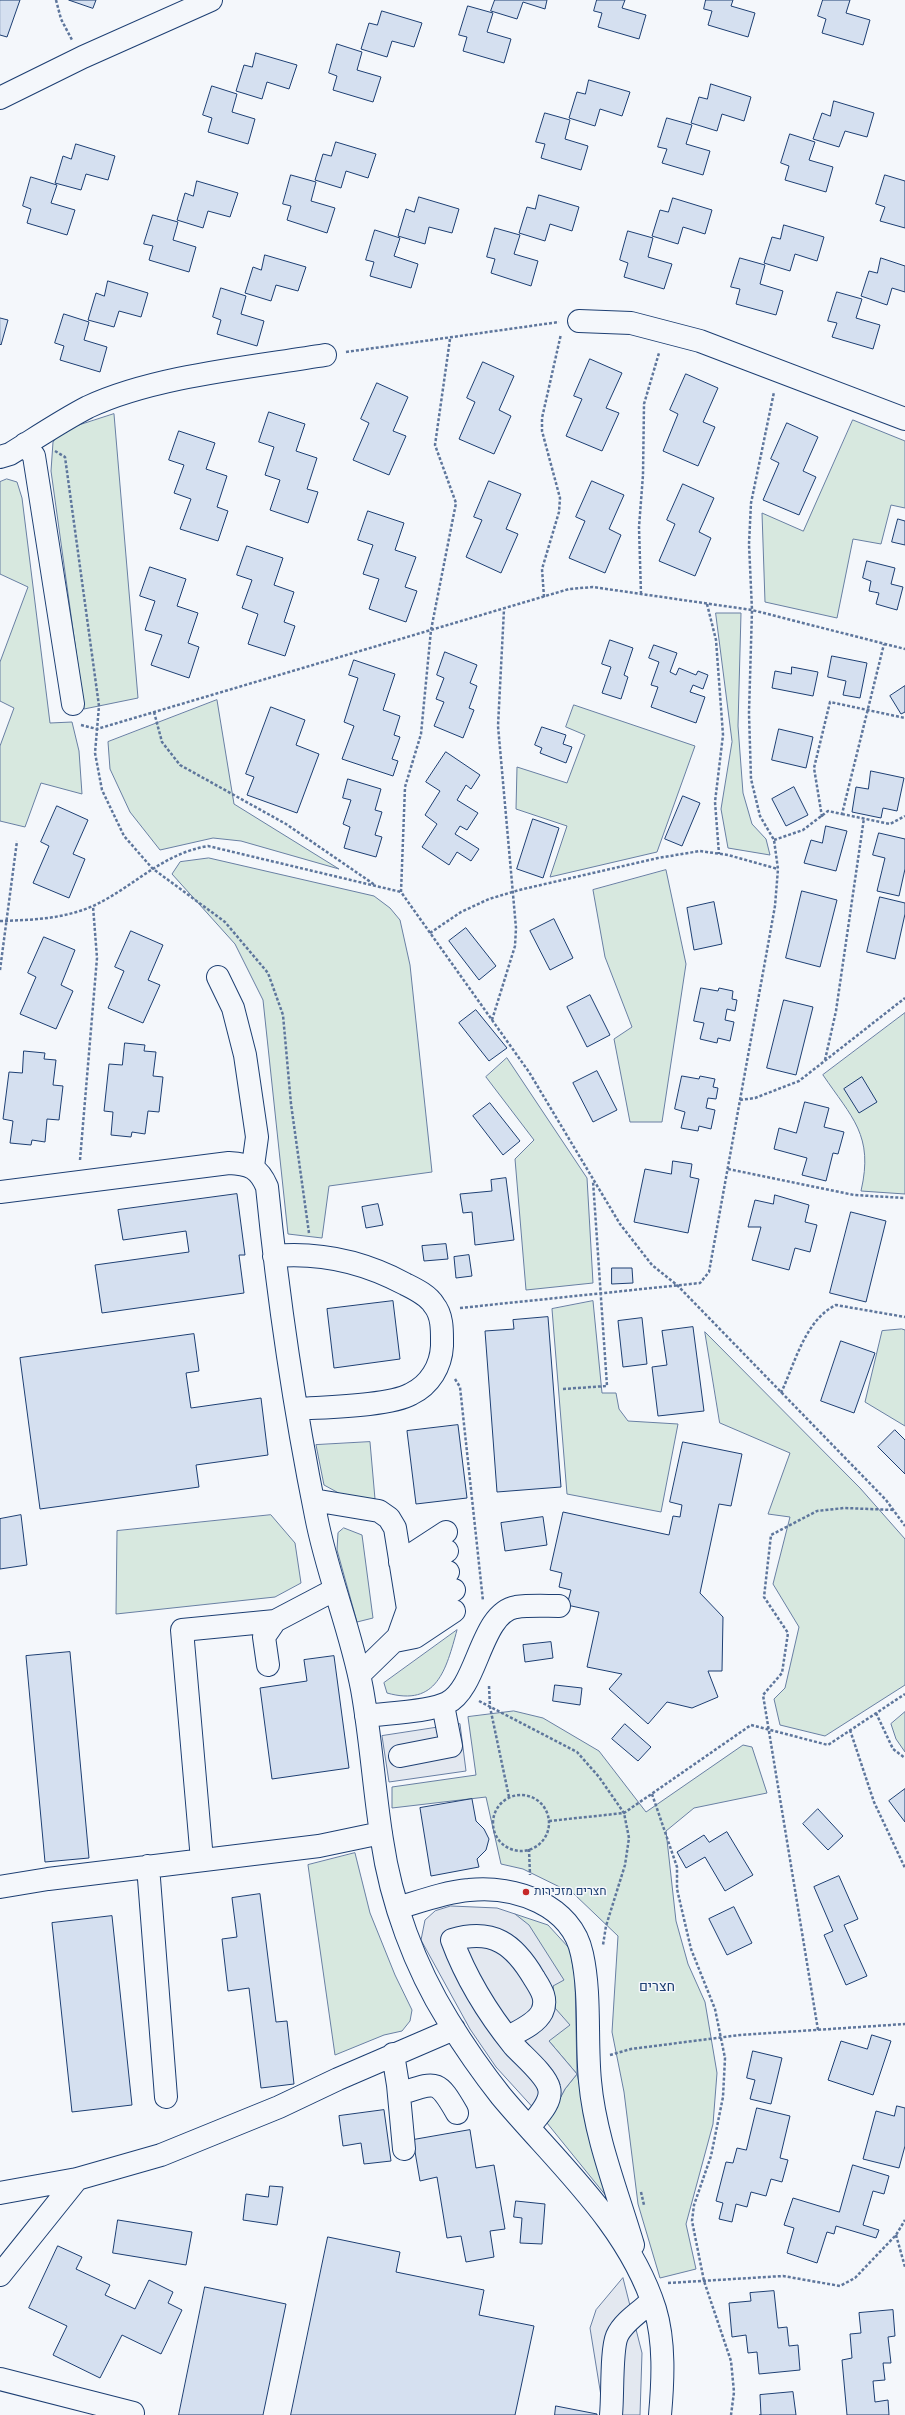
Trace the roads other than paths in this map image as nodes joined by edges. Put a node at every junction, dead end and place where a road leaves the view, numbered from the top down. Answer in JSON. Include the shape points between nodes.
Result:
{"nodes":[{"id":1,"x":211,"y":0,"type":"edge"},
{"id":2,"x":0,"y":98,"type":"edge"},
{"id":3,"x":571,"y":321,"type":"road end"},
{"id":4,"x":325,"y":354,"type":"road end"},
{"id":5,"x":905,"y":419,"type":"edge"},
{"id":6,"x":29,"y":441,"type":"junction"},
{"id":7,"x":0,"y":457,"type":"edge"},
{"id":8,"x":73,"y":704,"type":"road end"},
{"id":9,"x":218,"y":977,"type":"dead end"},
{"id":10,"x":253,"y":1166,"type":"junction"},
{"id":11,"x":0,"y":1192,"type":"edge"},
{"id":12,"x":274,"y":1256,"type":"junction"},
{"id":13,"x":298,"y":1409,"type":"junction"},
{"id":14,"x":313,"y":1500,"type":"junction"},
{"id":15,"x":450,"y":1571,"type":"junction"},
{"id":16,"x":403,"y":1581,"type":"junction"},
{"id":17,"x":334,"y":1590,"type":"junction"},
{"id":18,"x":559,"y":1606,"type":"dead end"},
{"id":19,"x":275,"y":1621,"type":"junction"},
{"id":20,"x":400,"y":1631,"type":"junction"},
{"id":21,"x":268,"y":1665,"type":"dead end"},
{"id":22,"x":359,"y":1675,"type":"junction"},
{"id":23,"x":443,"y":1705,"type":"junction"},
{"id":24,"x":366,"y":1716,"type":"junction"},
{"id":25,"x":400,"y":1756,"type":"dead end"},
{"id":26,"x":381,"y":1833,"type":"junction"},
{"id":27,"x":202,"y":1860,"type":"junction"},
{"id":28,"x":148,"y":1866,"type":"junction"},
{"id":29,"x":0,"y":1887,"type":"edge"},
{"id":30,"x":398,"y":1908,"type":"junction"},
{"id":31,"x":454,"y":2029,"type":"junction"},
{"id":32,"x":508,"y":2038,"type":"junction"},
{"id":33,"x":393,"y":2054,"type":"junction"},
{"id":34,"x":399,"y":2094,"type":"junction"},
{"id":35,"x":166,"y":2097,"type":"dead end"},
{"id":36,"x":457,"y":2113,"type":"dead end"},
{"id":37,"x":529,"y":2127,"type":"junction"},
{"id":38,"x":404,"y":2149,"type":"dead end"},
{"id":39,"x":77,"y":2179,"type":"junction"},
{"id":40,"x":0,"y":2193,"type":"edge"},
{"id":41,"x":0,"y":2276,"type":"edge"},
{"id":42,"x":649,"y":2293,"type":"junction"},
{"id":43,"x":0,"y":2379,"type":"edge"},
{"id":44,"x":133,"y":2413,"type":"dead end"},
{"id":45,"x":612,"y":2415,"type":"edge"},
{"id":46,"x":660,"y":2415,"type":"edge"}],
"edges":[{"from":1,"to":2,"type":"street","via":[[83,57]]},
{"from":3,"to":5,"type":"street","via":[[631,323],[700,340]]},
{"from":4,"to":6,"type":"street","via":[[180,380],[125,393],[89,407]]},
{"from":6,"to":7,"type":"street"},
{"from":6,"to":8,"type":"street","via":[[34,456]]},
{"from":9,"to":10,"type":"street","via":[[233,1008],[245,1055],[256,1137]]},
{"from":10,"to":11,"type":"street","via":[[229,1163]]},
{"from":10,"to":12,"type":"street","via":[[262,1176],[266,1187]]},
{"from":12,"to":13,"type":"street"},
{"from":12,"to":13,"type":"street","via":[[312,1256],[346,1261],[393,1277],[419,1291],[434,1304],[440,1317],[441,1355],[436,1370],[425,1386],[410,1395],[392,1400]]},
{"from":13,"to":14,"type":"street"},
{"from":14,"to":16,"type":"street","via":[[379,1511],[389,1518],[394,1528]]},
{"from":14,"to":17,"type":"street"},
{"from":15,"to":16,"type":"street"},
{"from":15,"to":16,"type":"street"},
{"from":15,"to":20,"type":"street","via":[[415,1637]]},
{"from":16,"to":20,"type":"street","via":[[408,1609]]},
{"from":17,"to":19,"type":"street"},
{"from":17,"to":22,"type":"street"},
{"from":18,"to":23,"type":"street","via":[[514,1607],[501,1616],[491,1626],[461,1692]]},
{"from":19,"to":21,"type":"street","via":[[264,1637]]},
{"from":19,"to":27,"type":"street","via":[[182,1630]]},
{"from":20,"to":22,"type":"street"},
{"from":22,"to":24,"type":"street"},
{"from":23,"to":24,"type":"street"},
{"from":23,"to":25,"type":"street","via":[[450,1746]]},
{"from":24,"to":26,"type":"street"},
{"from":26,"to":27,"type":"street","via":[[319,1846]]},
{"from":26,"to":30,"type":"street"},
{"from":27,"to":28,"type":"street"},
{"from":28,"to":29,"type":"street"},
{"from":28,"to":35,"type":"street"},
{"from":30,"to":31,"type":"street","via":[[429,1986]]},
{"from":30,"to":42,"type":"street","via":[[463,1891],[496,1891],[520,1895],[547,1905],[562,1916],[576,1934],[582,1953],[590,2082],[602,2143]]},
{"from":31,"to":33,"type":"street"},
{"from":31,"to":37,"type":"street","via":[[500,2094]]},
{"from":32,"to":32,"type":"street","via":[[474,1987],[452,1940],[469,1935],[480,1936],[497,1940],[513,1948],[523,1959],[544,1994],[542,2011],[538,2019]]},
{"from":32,"to":37,"type":"street","via":[[549,2087],[548,2102]]},
{"from":33,"to":34,"type":"street"},
{"from":33,"to":39,"type":"street","via":[[193,2143],[117,2169]]},
{"from":34,"to":36,"type":"street","via":[[428,2084],[436,2085],[444,2090]]},
{"from":34,"to":38,"type":"street"},
{"from":37,"to":42,"type":"street","via":[[606,2217],[634,2259]]},
{"from":39,"to":40,"type":"street"},
{"from":39,"to":41,"type":"street"},
{"from":42,"to":45,"type":"street","via":[[617,2335],[614,2350]]},
{"from":42,"to":46,"type":"street","via":[[656,2312],[662,2369]]},
{"from":43,"to":44,"type":"street"}]}
